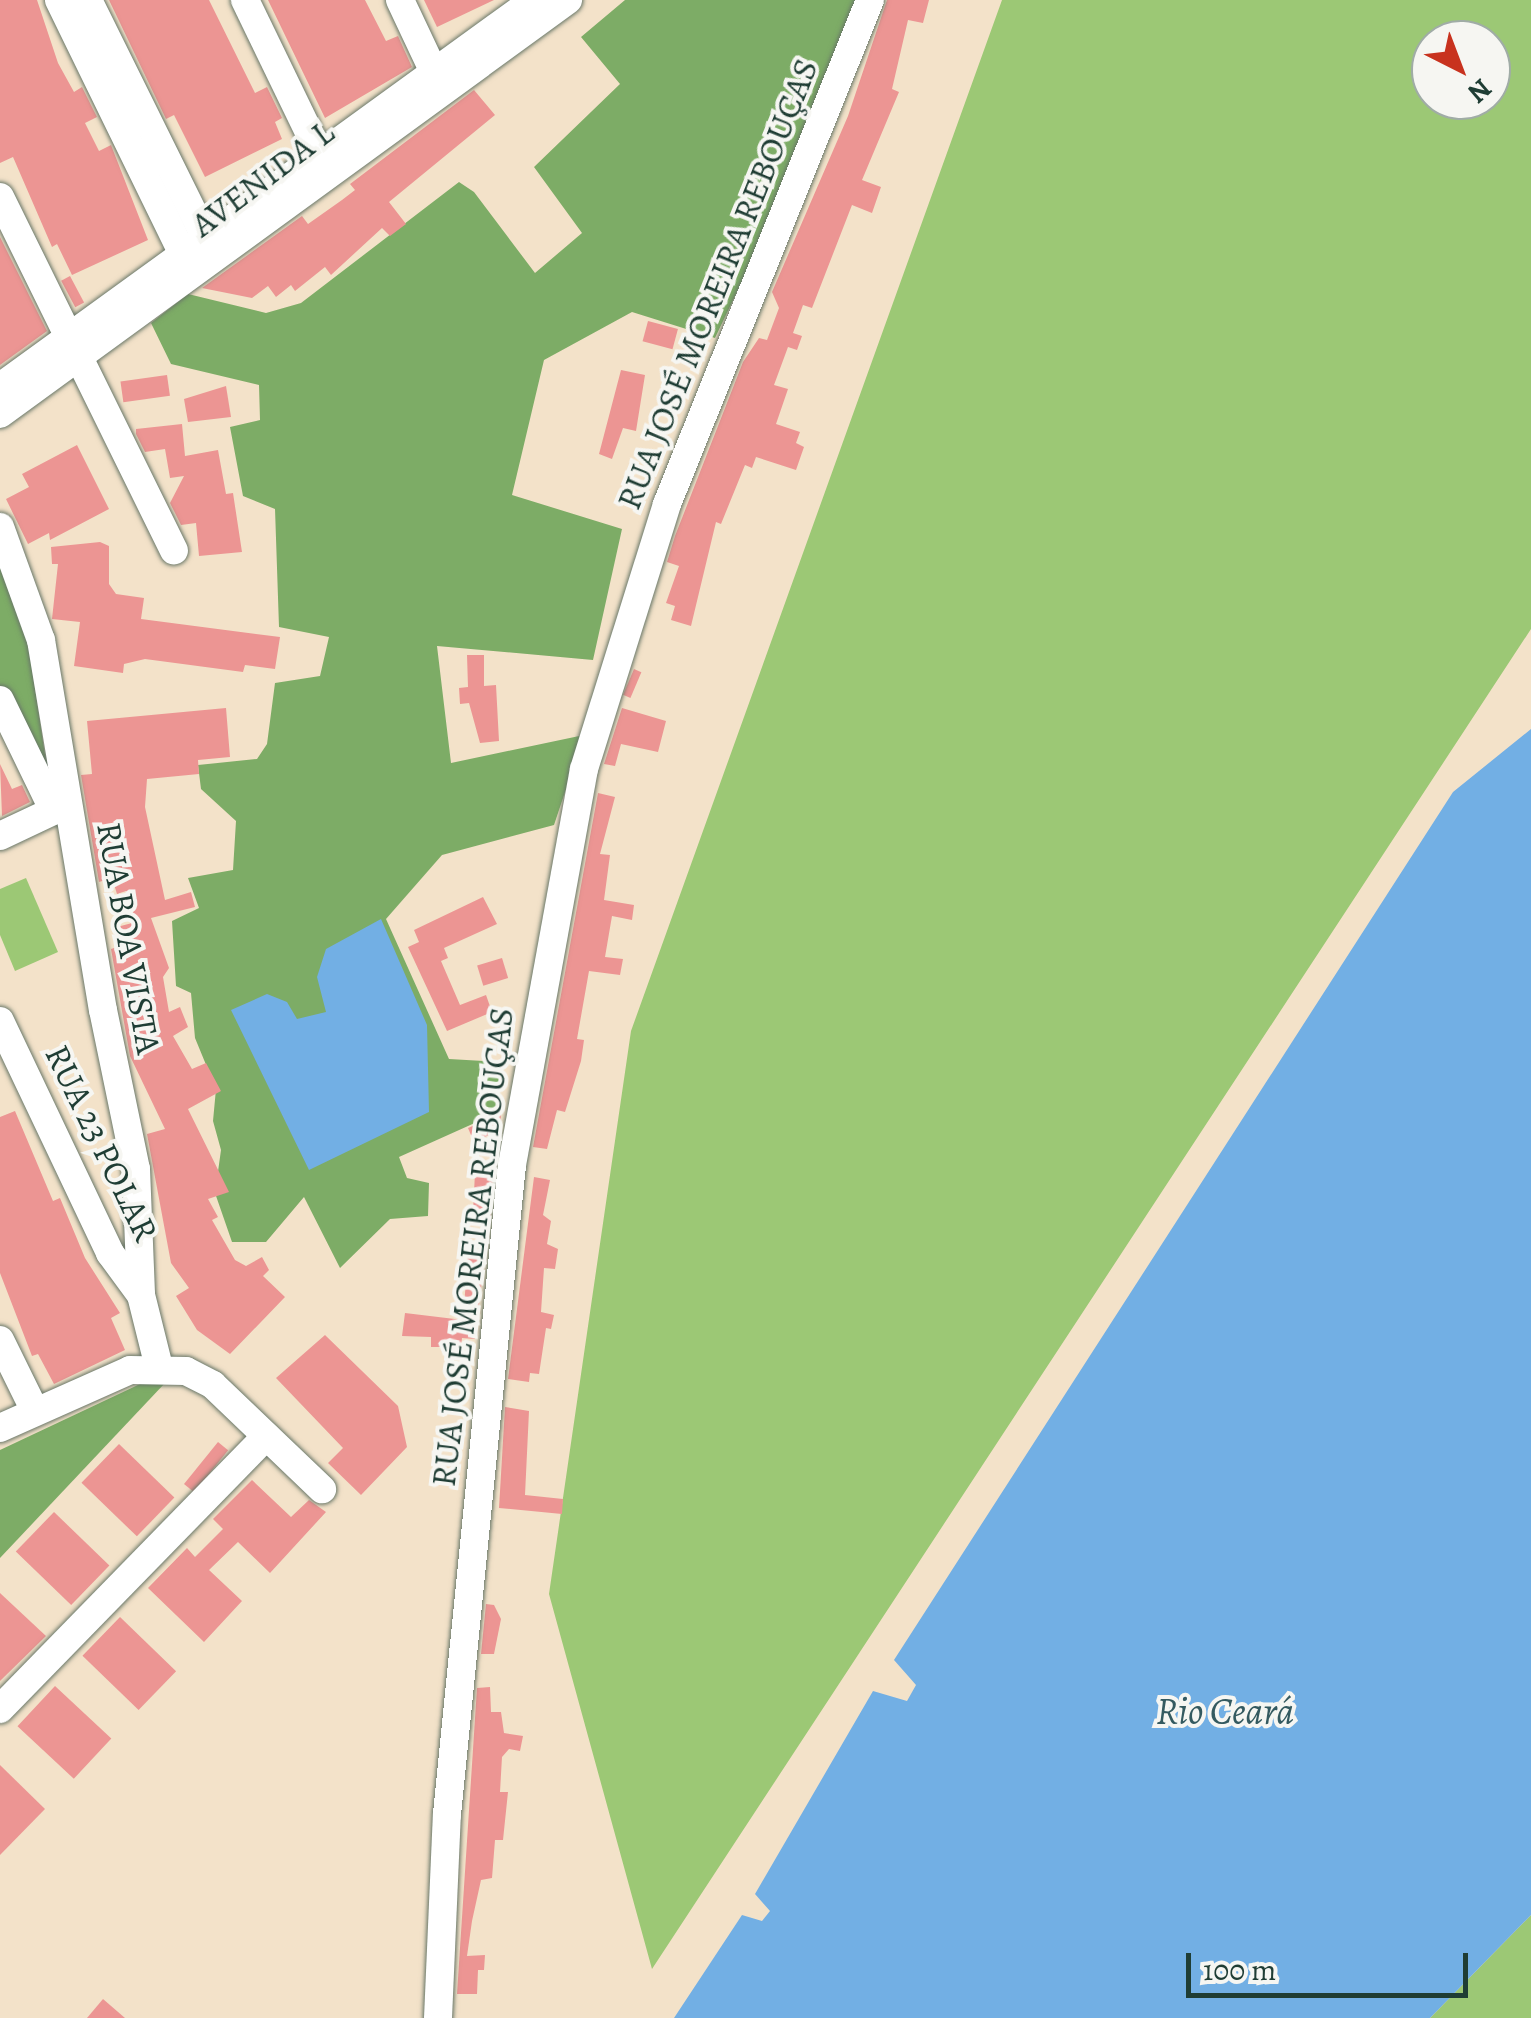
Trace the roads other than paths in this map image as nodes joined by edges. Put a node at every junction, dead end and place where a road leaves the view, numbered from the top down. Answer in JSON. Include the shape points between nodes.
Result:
{"nodes":[{"id":1,"x":60,"y":0,"type":"edge"},
{"id":2,"x":88,"y":0,"type":"edge"},
{"id":3,"x":245,"y":0,"type":"edge"},
{"id":4,"x":400,"y":0,"type":"edge"},
{"id":5,"x":870,"y":0,"type":"edge"},
{"id":6,"x":553,"y":2,"type":"edge"},
{"id":7,"x":438,"y":80,"type":"junction"},
{"id":8,"x":325,"y":166,"type":"junction"},
{"id":9,"x":0,"y":196,"type":"edge"},
{"id":10,"x":200,"y":257,"type":"junction"},
{"id":11,"x":74,"y":347,"type":"junction"},
{"id":12,"x":0,"y":387,"type":"edge"},
{"id":13,"x":0,"y":414,"type":"edge"},
{"id":14,"x":0,"y":527,"type":"edge"},
{"id":15,"x":174,"y":550,"type":"dead end"},
{"id":16,"x":0,"y":700,"type":"edge"},
{"id":17,"x":60,"y":808,"type":"junction"},
{"id":18,"x":0,"y":836,"type":"edge"},
{"id":19,"x":0,"y":1021,"type":"edge"},
{"id":20,"x":141,"y":1295,"type":"junction"},
{"id":21,"x":0,"y":1340,"type":"edge"},
{"id":22,"x":158,"y":1366,"type":"junction"},
{"id":23,"x":35,"y":1411,"type":"junction"},
{"id":24,"x":0,"y":1428,"type":"edge"},
{"id":25,"x":266,"y":1436,"type":"junction"},
{"id":26,"x":322,"y":1489,"type":"dead end"},
{"id":27,"x":0,"y":1709,"type":"edge"},
{"id":28,"x":438,"y":2018,"type":"edge"}],
"edges":[{"from":1,"to":10,"type":"street"},
{"from":2,"to":10,"type":"street"},
{"from":3,"to":8,"type":"street"},
{"from":4,"to":7,"type":"street"},
{"from":5,"to":28,"type":"street","name":"RUA JOSÉ MOREIRA REBOUÇAS","via":[[667,504],[584,769],[512,1165],[447,1814]]},
{"from":6,"to":7,"type":"street","name":"AVENIDA L"},
{"from":7,"to":8,"type":"street","name":"AVENIDA L"},
{"from":8,"to":10,"type":"street","name":"AVENIDA L"},
{"from":9,"to":11,"type":"street"},
{"from":10,"to":11,"type":"street","name":"AVENIDA L"},
{"from":11,"to":12,"type":"street","name":"AVENIDA L"},
{"from":11,"to":13,"type":"street","name":"AVENIDA L"},
{"from":11,"to":15,"type":"street"},
{"from":14,"to":17,"type":"street","name":"RUA BOA VISTA","via":[[42,640]]},
{"from":16,"to":17,"type":"street"},
{"from":17,"to":18,"type":"street"},
{"from":17,"to":20,"type":"street","name":"RUA BOA VISTA","via":[[136,1169]]},
{"from":19,"to":20,"type":"street","name":"RUA 23 POLAR","via":[[110,1253]]},
{"from":20,"to":22,"type":"street","name":"RUA BOA VISTA"},
{"from":21,"to":23,"type":"street"},
{"from":22,"to":23,"type":"street","via":[[110,1376]]},
{"from":22,"to":25,"type":"street","via":[[213,1384]]},
{"from":23,"to":24,"type":"street"},
{"from":25,"to":26,"type":"street"},
{"from":25,"to":27,"type":"street"}]}
